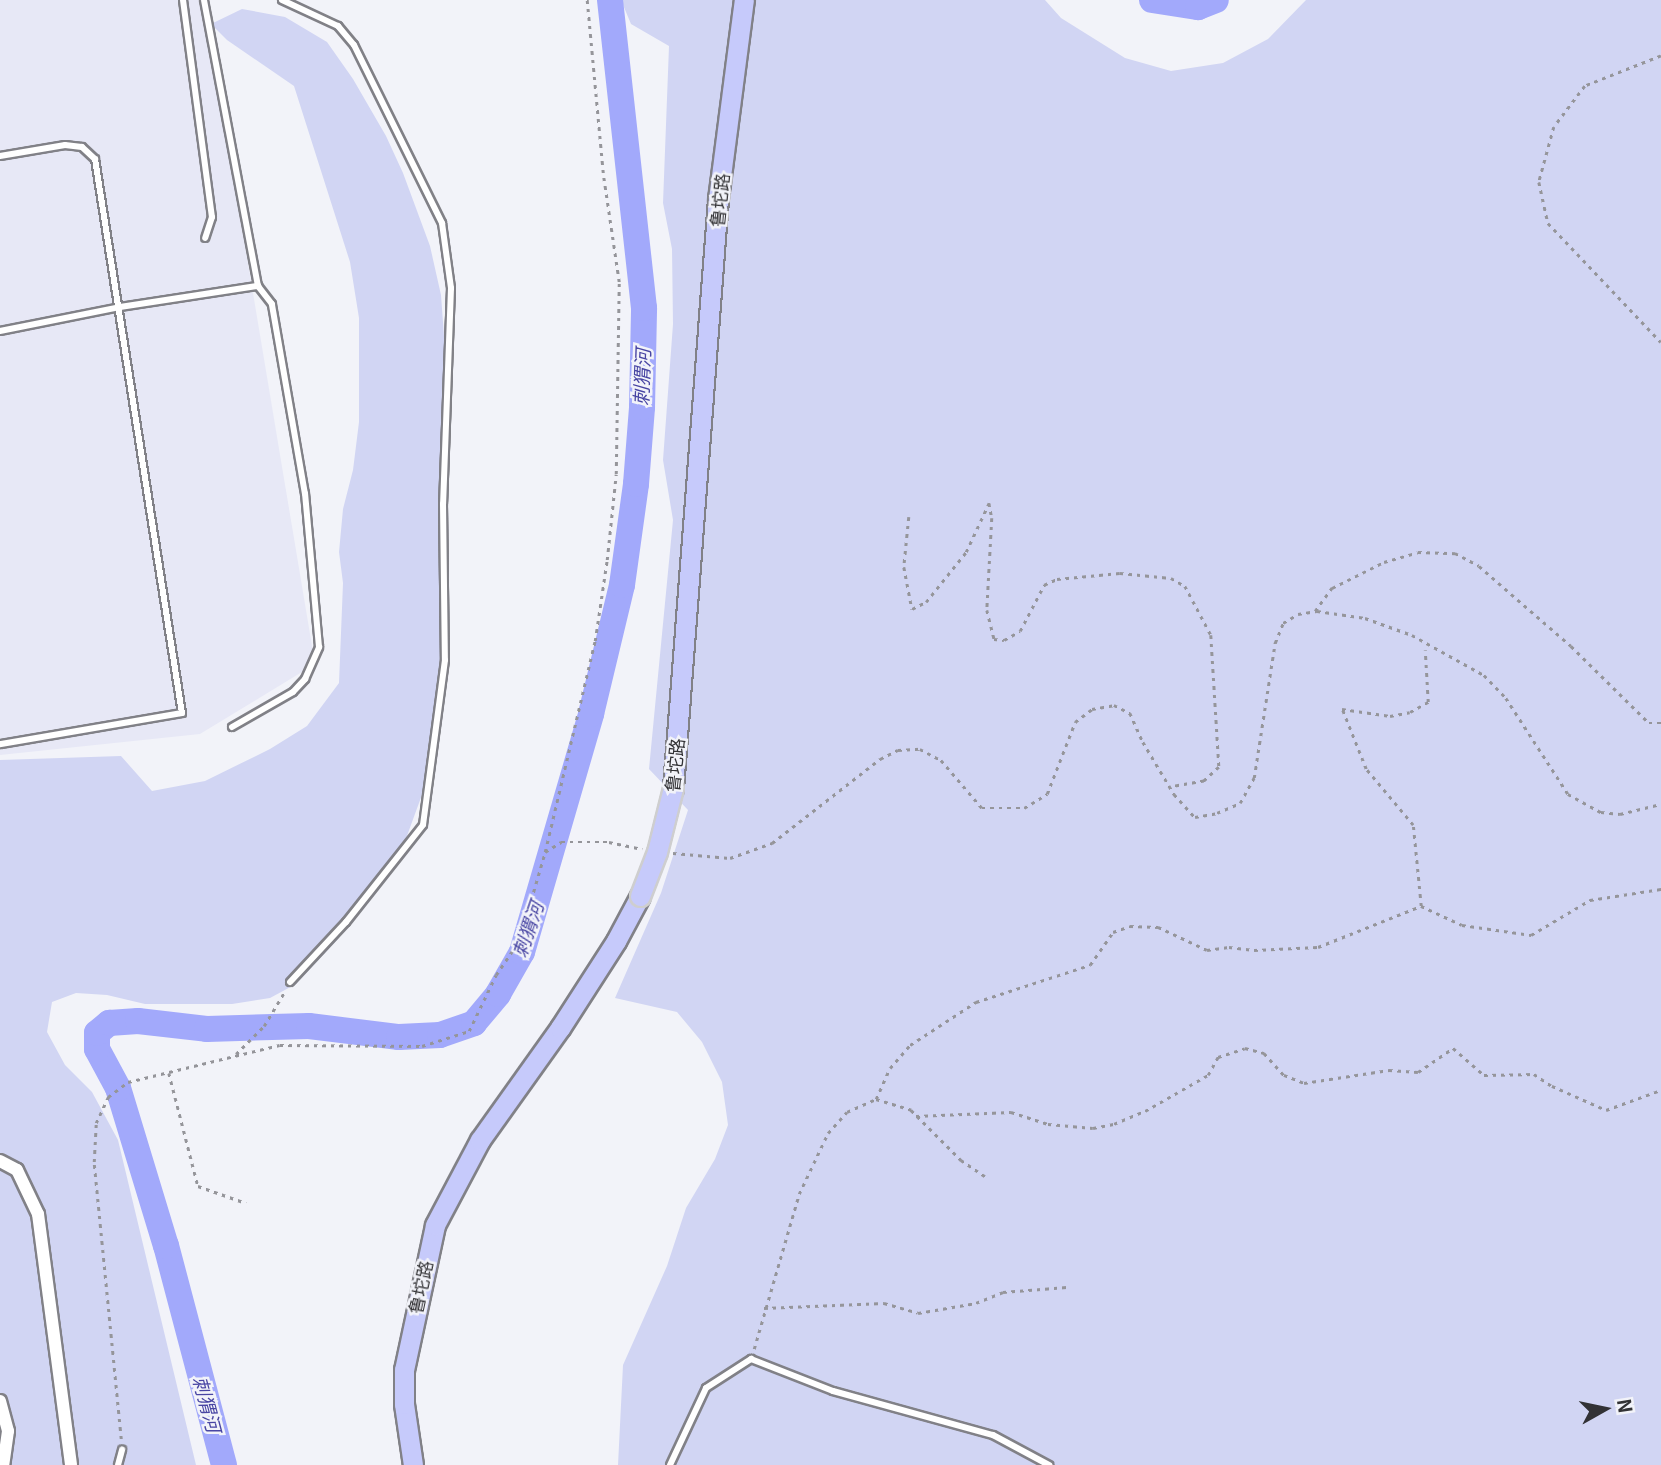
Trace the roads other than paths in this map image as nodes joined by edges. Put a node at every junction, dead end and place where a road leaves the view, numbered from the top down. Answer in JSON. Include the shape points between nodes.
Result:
{"nodes":[{"id":1,"x":183,"y":0,"type":"edge"},
{"id":2,"x":204,"y":0,"type":"edge"},
{"id":3,"x":282,"y":0,"type":"edge"},
{"id":4,"x":744,"y":0,"type":"edge"},
{"id":5,"x":0,"y":156,"type":"edge"},
{"id":6,"x":205,"y":238,"type":"dead end"},
{"id":7,"x":258,"y":286,"type":"junction"},
{"id":8,"x":120,"y":307,"type":"junction"},
{"id":9,"x":0,"y":331,"type":"edge"},
{"id":10,"x":232,"y":727,"type":"dead end"},
{"id":11,"x":0,"y":744,"type":"edge"},
{"id":12,"x":290,"y":982,"type":"road end"},
{"id":13,"x":0,"y":1161,"type":"edge"},
{"id":14,"x":0,"y":1401,"type":"edge"},
{"id":15,"x":122,"y":1450,"type":"road end"},
{"id":16,"x":2,"y":1465,"type":"edge"},
{"id":17,"x":71,"y":1465,"type":"edge"},
{"id":18,"x":118,"y":1465,"type":"edge"},
{"id":19,"x":413,"y":1465,"type":"edge"},
{"id":20,"x":670,"y":1465,"type":"edge"},
{"id":21,"x":1049,"y":1465,"type":"edge"}],
"edges":[{"from":1,"to":6,"type":"lane","via":[[212,217]]},
{"from":2,"to":7,"type":"lane"},
{"from":3,"to":12,"type":"lane","via":[[338,26],[354,45],[442,223],[451,288],[443,504],[445,660],[423,825],[346,922]]},
{"from":4,"to":19,"type":"main road","name":"鲁坨路","bridge":true,"via":[[718,199],[673,788],[657,852],[616,941],[480,1140],[435,1225],[404,1370]]},
{"from":5,"to":8,"type":"lane","via":[[65,145],[82,147],[94,159]]},
{"from":7,"to":8,"type":"lane"},
{"from":7,"to":10,"type":"lane","via":[[272,304],[305,494],[319,647],[306,679],[293,692]]},
{"from":8,"to":9,"type":"lane"},
{"from":8,"to":11,"type":"lane","via":[[182,713]]},
{"from":13,"to":17,"type":"street","via":[[17,1170],[38,1214]]},
{"from":14,"to":16,"type":"street","via":[[8,1431]]},
{"from":15,"to":18,"type":"lane"},
{"from":20,"to":21,"type":"lane","via":[[706,1388],[751,1359],[832,1391],[993,1435]]}]}
